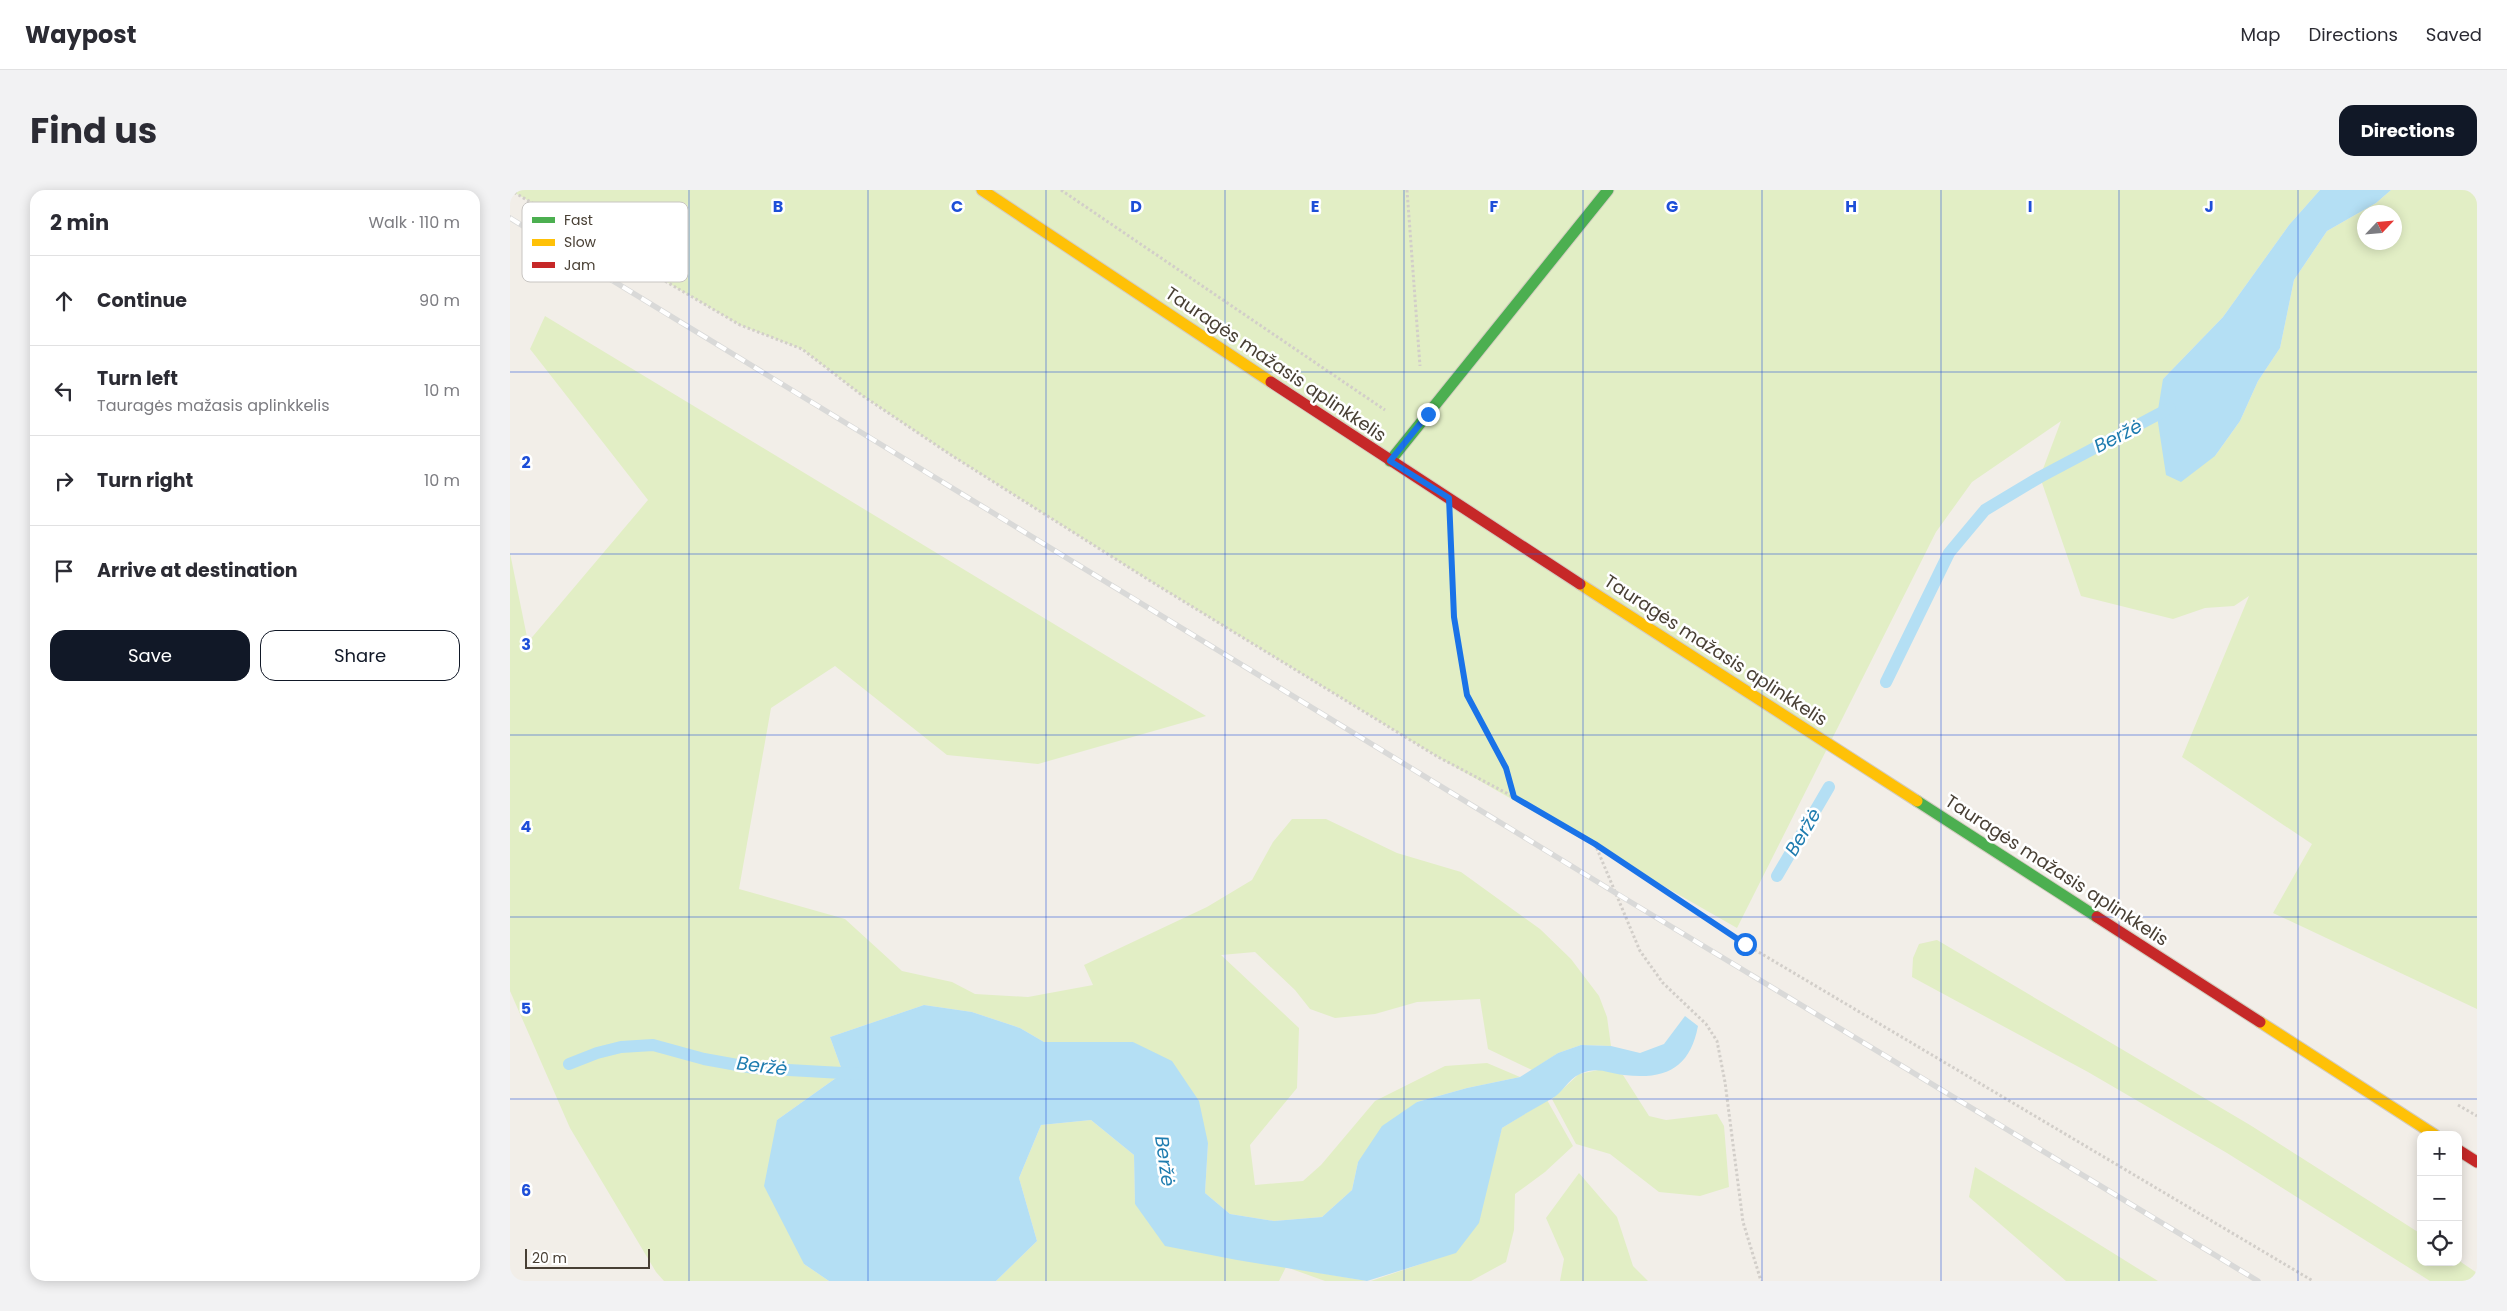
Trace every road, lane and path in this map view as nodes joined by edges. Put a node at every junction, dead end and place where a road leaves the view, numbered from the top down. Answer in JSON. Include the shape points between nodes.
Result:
{"nodes":[{"id":1,"x":510,"y":190,"type":"edge"},
{"id":2,"x":982,"y":190,"type":"edge"},
{"id":3,"x":1407,"y":190,"type":"edge"},
{"id":4,"x":1608,"y":190,"type":"edge"},
{"id":5,"x":530,"y":202,"type":"edge"},
{"id":6,"x":667,"y":282,"type":"edge"},
{"id":7,"x":1419,"y":375,"type":"dead end"},
{"id":8,"x":1390,"y":461,"type":"junction"},
{"id":9,"x":1449,"y":498,"type":"junction"},
{"id":10,"x":1514,"y":797,"type":"junction"},
{"id":11,"x":1595,"y":844,"type":"junction"},
{"id":12,"x":2429,"y":1131,"type":"edge"},
{"id":13,"x":2462,"y":1153,"type":"edge"},
{"id":14,"x":2477,"y":1162,"type":"edge"},
{"id":15,"x":1761,"y":1281,"type":"edge"},
{"id":16,"x":2313,"y":1281,"type":"edge"}],
"edges":[{"from":1,"to":5,"type":"path"},
{"from":2,"to":8,"type":"main road","name":"Tauragės mažasis aplinkkelis"},
{"from":3,"to":7,"type":"path"},
{"from":4,"to":8,"type":"main road"},
{"from":6,"to":10,"type":"path","via":[[740,325],[802,349],[863,396],[943,450],[1102,551],[1438,757]]},
{"from":8,"to":9,"type":"main road","name":"Tauragės mažasis aplinkkelis"},
{"from":9,"to":10,"type":"path","via":[[1454,617],[1467,695],[1506,768]]},
{"from":9,"to":12,"type":"main road","name":"Tauragės mažasis aplinkkelis"},
{"from":10,"to":11,"type":"path"},
{"from":11,"to":15,"type":"path","via":[[1640,951],[1662,983],[1706,1024],[1717,1041],[1726,1082],[1743,1222]]},
{"from":11,"to":16,"type":"path","via":[[1745,944]]},
{"from":13,"to":14,"type":"main road"}]}
